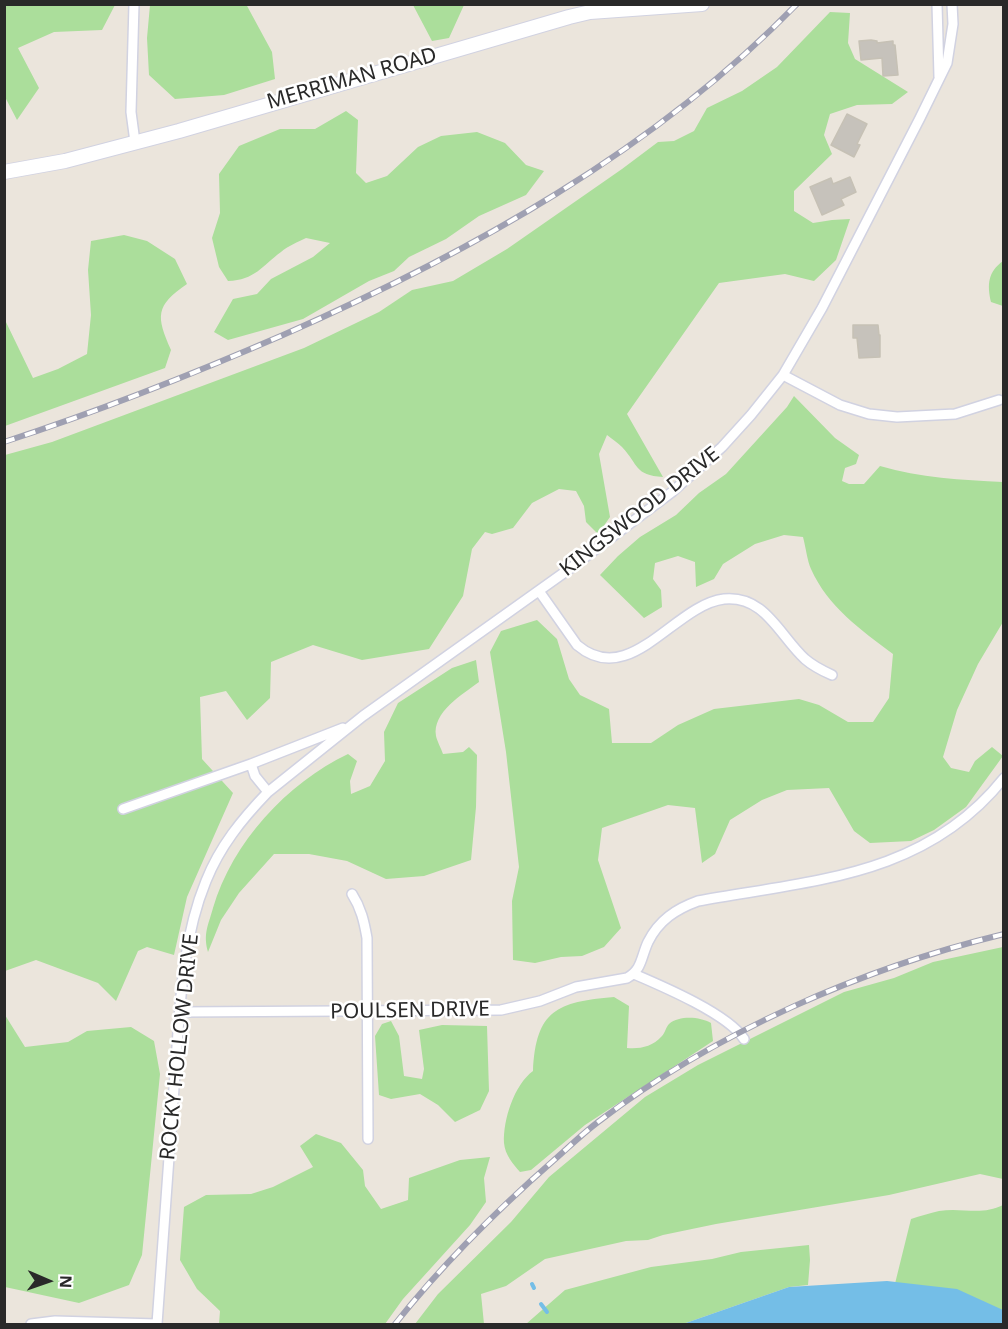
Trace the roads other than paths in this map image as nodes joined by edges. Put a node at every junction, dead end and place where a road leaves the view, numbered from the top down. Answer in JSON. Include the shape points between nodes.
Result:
{"nodes":[{"id":1,"x":134,"y":4,"type":"edge"},
{"id":2,"x":702,"y":4,"type":"edge"},
{"id":3,"x":937,"y":4,"type":"edge"},
{"id":4,"x":952,"y":4,"type":"edge"},
{"id":5,"x":586,"y":9,"type":"edge"},
{"id":6,"x":939,"y":77,"type":"junction"},
{"id":7,"x":135,"y":142,"type":"junction"},
{"id":8,"x":4,"y":172,"type":"edge"},
{"id":9,"x":783,"y":375,"type":"junction"},
{"id":10,"x":999,"y":400,"type":"dead end"},
{"id":11,"x":539,"y":591,"type":"junction"},
{"id":12,"x":832,"y":675,"type":"dead end"},
{"id":13,"x":354,"y":724,"type":"junction"},
{"id":14,"x":251,"y":764,"type":"junction"},
{"id":15,"x":1004,"y":778,"type":"edge"},
{"id":16,"x":268,"y":792,"type":"junction"},
{"id":17,"x":123,"y":809,"type":"dead end"},
{"id":18,"x":351,"y":894,"type":"dead end"},
{"id":19,"x":634,"y":974,"type":"junction"},
{"id":20,"x":180,"y":1012,"type":"junction"},
{"id":21,"x":368,"y":1012,"type":"junction"},
{"id":22,"x":744,"y":1039,"type":"dead end"},
{"id":23,"x":368,"y":1139,"type":"dead end"},
{"id":24,"x":31,"y":1324,"type":"edge"},
{"id":25,"x":157,"y":1324,"type":"edge"}],
"edges":[{"from":1,"to":7,"type":"street","via":[[131,112]]},
{"from":2,"to":5,"type":"main road","name":"MERRIMAN ROAD"},
{"from":3,"to":6,"type":"street","name":"KINGSWOOD DRIVE"},
{"from":4,"to":6,"type":"street","name":"KINGSWOOD DRIVE","via":[[951,43]]},
{"from":5,"to":7,"type":"main road","name":"MERRIMAN ROAD"},
{"from":6,"to":9,"type":"street","name":"KINGSWOOD DRIVE","via":[[822,308]]},
{"from":7,"to":8,"type":"main road","name":"MERRIMAN ROAD"},
{"from":9,"to":10,"type":"street","via":[[840,405],[868,414],[955,414]]},
{"from":9,"to":11,"type":"street","name":"KINGSWOOD DRIVE","via":[[698,471]]},
{"from":11,"to":12,"type":"street","via":[[577,645],[598,657],[610,658],[641,649],[696,610],[715,601],[735,599],[763,610],[806,660]]},
{"from":11,"to":13,"type":"street","name":"KINGSWOOD DRIVE"},
{"from":13,"to":14,"type":"street","name":"KINGSWOOD DRIVE"},
{"from":13,"to":16,"type":"street","name":"KINGSWOOD DRIVE"},
{"from":14,"to":16,"type":"street"},
{"from":14,"to":17,"type":"street","name":"KINGSWOOD DRIVE"},
{"from":15,"to":19,"type":"street","via":[[953,827],[881,865],[683,906],[654,932]]},
{"from":16,"to":20,"type":"street","name":"ROCKY HOLLOW DRIVE","via":[[241,820],[206,880],[186,950]]},
{"from":18,"to":21,"type":"street","via":[[359,905],[367,938]]},
{"from":19,"to":21,"type":"street","name":"POULSEN DRIVE","via":[[501,1010]]},
{"from":19,"to":22,"type":"street","via":[[679,993]]},
{"from":20,"to":21,"type":"street","name":"POULSEN DRIVE"},
{"from":20,"to":25,"type":"street","name":"ROCKY HOLLOW DRIVE"},
{"from":21,"to":23,"type":"street"},
{"from":24,"to":25,"type":"street"}]}
